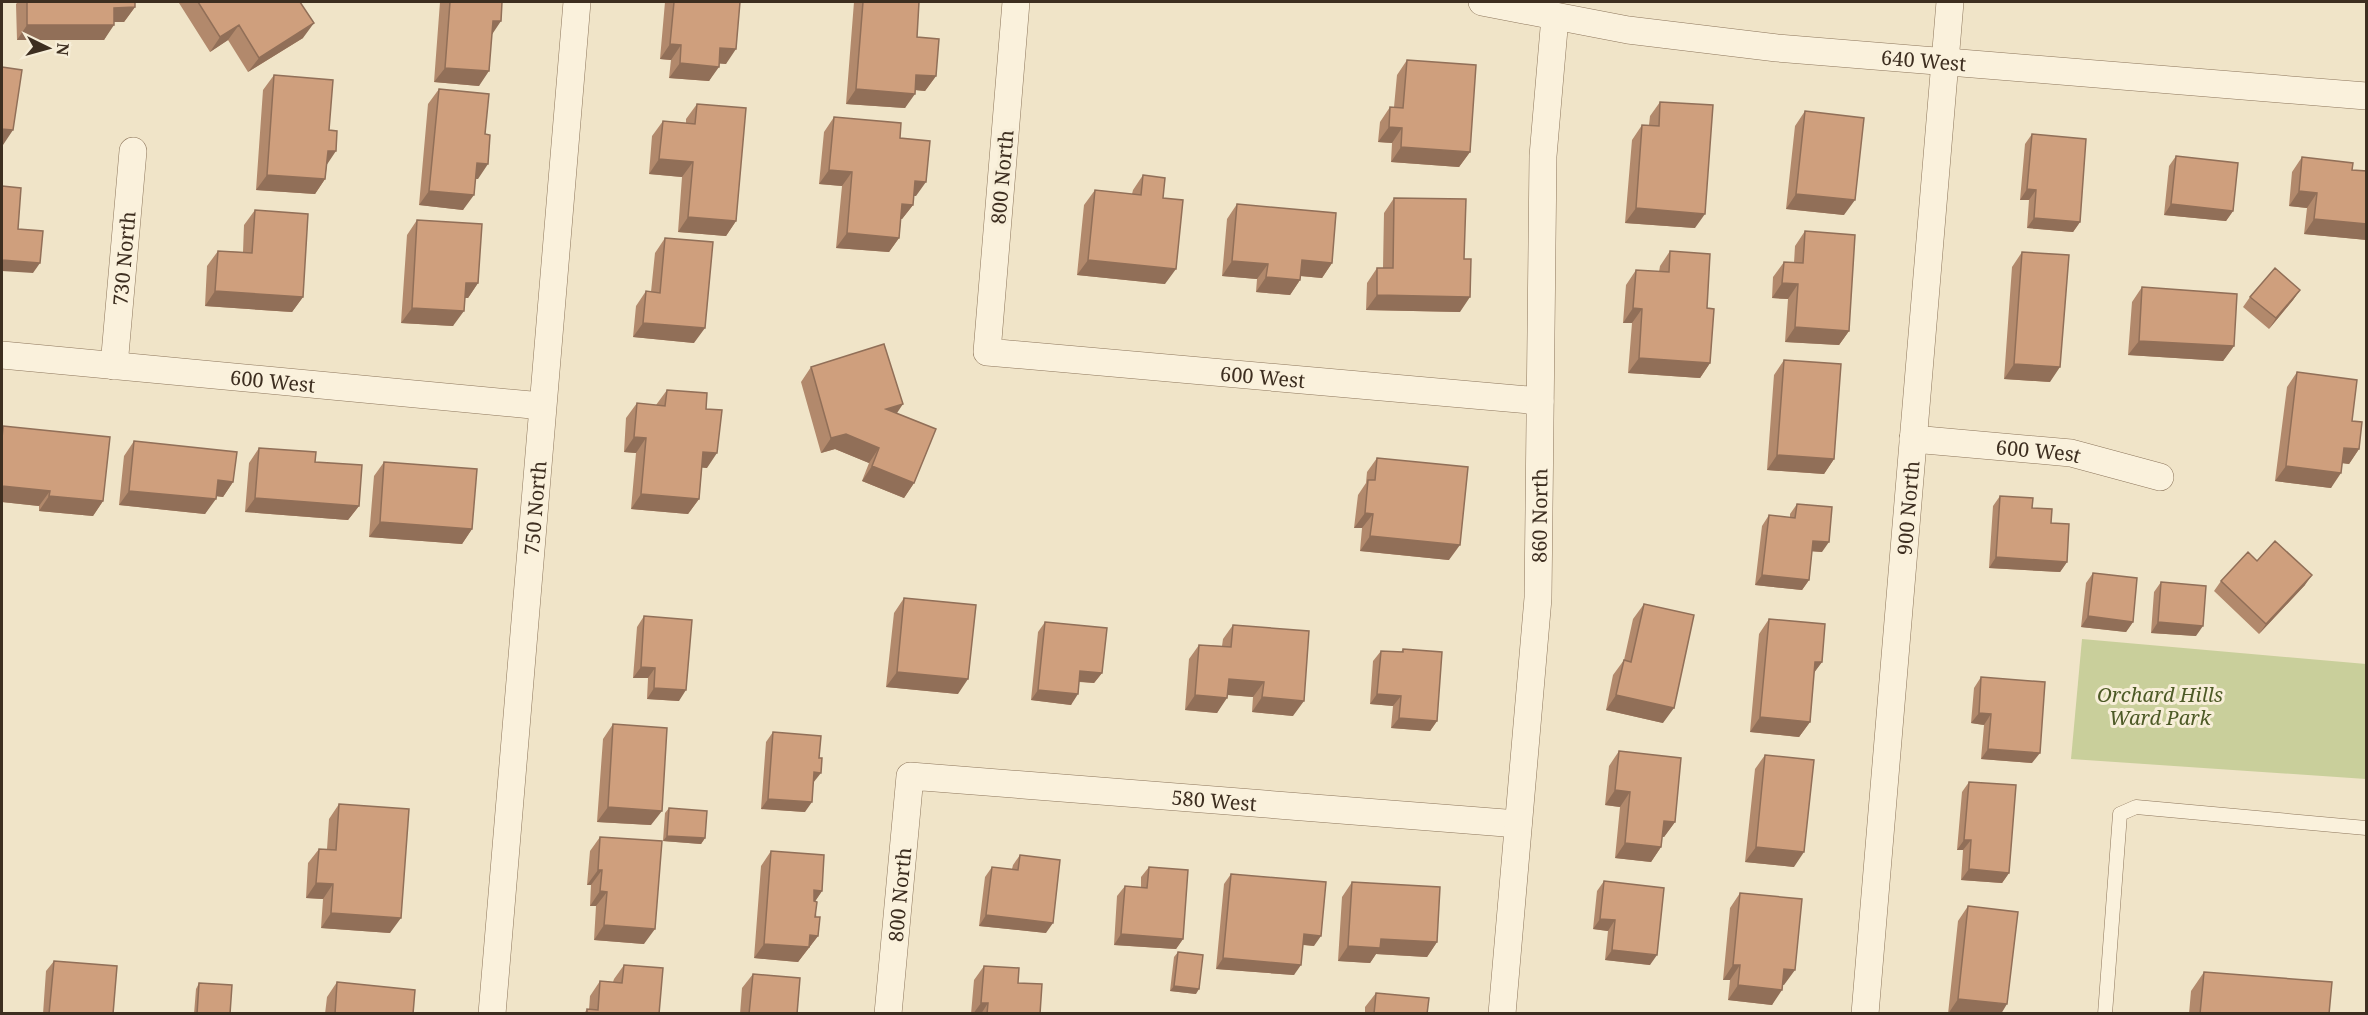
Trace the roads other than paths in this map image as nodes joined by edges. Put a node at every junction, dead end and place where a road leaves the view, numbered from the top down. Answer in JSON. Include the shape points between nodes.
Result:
{"nodes":[{"id":1,"x":577,"y":2,"type":"edge"},
{"id":2,"x":1016,"y":2,"type":"edge"},
{"id":3,"x":1482,"y":2,"type":"edge"},
{"id":4,"x":1950,"y":2,"type":"edge"},
{"id":5,"x":1555,"y":17,"type":"junction"},
{"id":6,"x":1945,"y":62,"type":"junction"},
{"id":7,"x":2367,"y":96,"type":"edge"},
{"id":8,"x":133,"y":151,"type":"dead end"},
{"id":9,"x":987,"y":352,"type":"joint"},
{"id":10,"x":2,"y":355,"type":"edge"},
{"id":11,"x":114,"y":366,"type":"junction"},
{"id":12,"x":1540,"y":401,"type":"junction"},
{"id":13,"x":542,"y":406,"type":"junction"},
{"id":14,"x":1913,"y":439,"type":"junction"},
{"id":15,"x":2160,"y":477,"type":"dead end"},
{"id":16,"x":910,"y":776,"type":"joint"},
{"id":17,"x":1518,"y":824,"type":"junction"},
{"id":18,"x":2367,"y":828,"type":"edge"},
{"id":19,"x":492,"y":1014,"type":"edge"},
{"id":20,"x":888,"y":1014,"type":"edge"},
{"id":21,"x":1502,"y":1014,"type":"edge"},
{"id":22,"x":1865,"y":1014,"type":"edge"},
{"id":23,"x":2105,"y":1014,"type":"edge"}],
"edges":[{"from":1,"to":13,"type":"street","name":"750 North"},
{"from":2,"to":9,"type":"street","name":"800 North"},
{"from":3,"to":5,"type":"street","name":"640 West"},
{"from":4,"to":6,"type":"street","name":"900 North"},
{"from":5,"to":6,"type":"street","name":"640 West","via":[[1658,35]]},
{"from":5,"to":12,"type":"street","name":"860 North","via":[[1544,156]]},
{"from":6,"to":7,"type":"street","name":"640 West"},
{"from":6,"to":14,"type":"street","name":"900 North"},
{"from":8,"to":11,"type":"street","name":"730 North"},
{"from":9,"to":12,"type":"street","name":"600 West"},
{"from":10,"to":11,"type":"street","name":"600 West"},
{"from":11,"to":13,"type":"street","name":"600 West"},
{"from":12,"to":17,"type":"street","name":"860 North","via":[[1538,598]]},
{"from":13,"to":19,"type":"street","name":"750 North"},
{"from":14,"to":15,"type":"street","name":"600 West","via":[[2071,453]]},
{"from":14,"to":22,"type":"street","name":"900 North"},
{"from":16,"to":17,"type":"street","name":"580 West"},
{"from":16,"to":20,"type":"street","name":"800 North"},
{"from":17,"to":21,"type":"street","name":"860 North"},
{"from":18,"to":23,"type":"lane","via":[[2136,807],[2120,814]]}]}
